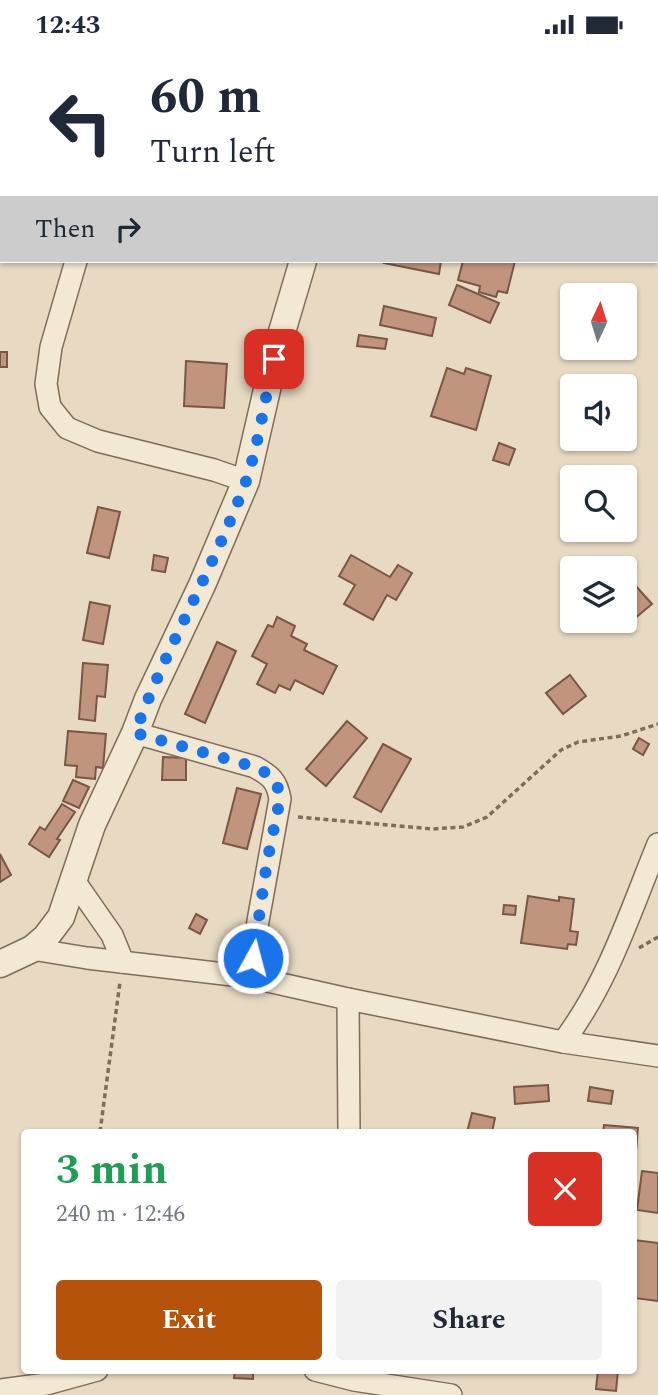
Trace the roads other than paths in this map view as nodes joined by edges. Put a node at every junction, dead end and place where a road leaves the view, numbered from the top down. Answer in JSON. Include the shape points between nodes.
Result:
{"nodes":[{"id":1,"x":75,"y":263,"type":"edge"},
{"id":2,"x":302,"y":263,"type":"edge"},
{"id":3,"x":246,"y":481,"type":"junction"},
{"id":4,"x":135,"y":733,"type":"junction"},
{"id":5,"x":658,"y":844,"type":"edge"},
{"id":6,"x":73,"y":879,"type":"junction"},
{"id":7,"x":32,"y":949,"type":"junction"},
{"id":8,"x":123,"y":962,"type":"junction"},
{"id":9,"x":0,"y":964,"type":"edge"},
{"id":10,"x":250,"y":977,"type":"junction"},
{"id":11,"x":348,"y":999,"type":"junction"},
{"id":12,"x":563,"y":1042,"type":"junction"},
{"id":13,"x":658,"y":1056,"type":"edge"},
{"id":14,"x":349,"y":1129,"type":"edge"},
{"id":15,"x":82,"y":1374,"type":"edge"},
{"id":16,"x":329,"y":1374,"type":"edge"},
{"id":17,"x":354,"y":1382,"type":"edge"},
{"id":18,"x":0,"y":1390,"type":"edge"},
{"id":19,"x":451,"y":1395,"type":"edge"}],
"edges":[{"from":1,"to":3,"type":"street","via":[[51,347],[46,384],[50,407],[67,428],[98,441]]},
{"from":2,"to":3,"type":"street"},
{"from":3,"to":4,"type":"street"},
{"from":4,"to":6,"type":"street","via":[[92,825]]},
{"from":4,"to":10,"type":"street","via":[[255,767],[277,784],[278,815]]},
{"from":5,"to":12,"type":"street","via":[[608,968]]},
{"from":6,"to":7,"type":"street","via":[[61,917]]},
{"from":6,"to":8,"type":"street","via":[[111,935]]},
{"from":7,"to":8,"type":"street"},
{"from":7,"to":9,"type":"street"},
{"from":8,"to":10,"type":"street"},
{"from":10,"to":11,"type":"street"},
{"from":11,"to":12,"type":"street"},
{"from":11,"to":14,"type":"street"},
{"from":12,"to":13,"type":"street"},
{"from":15,"to":18,"type":"street"},
{"from":16,"to":17,"type":"street"},
{"from":17,"to":19,"type":"street"}]}
